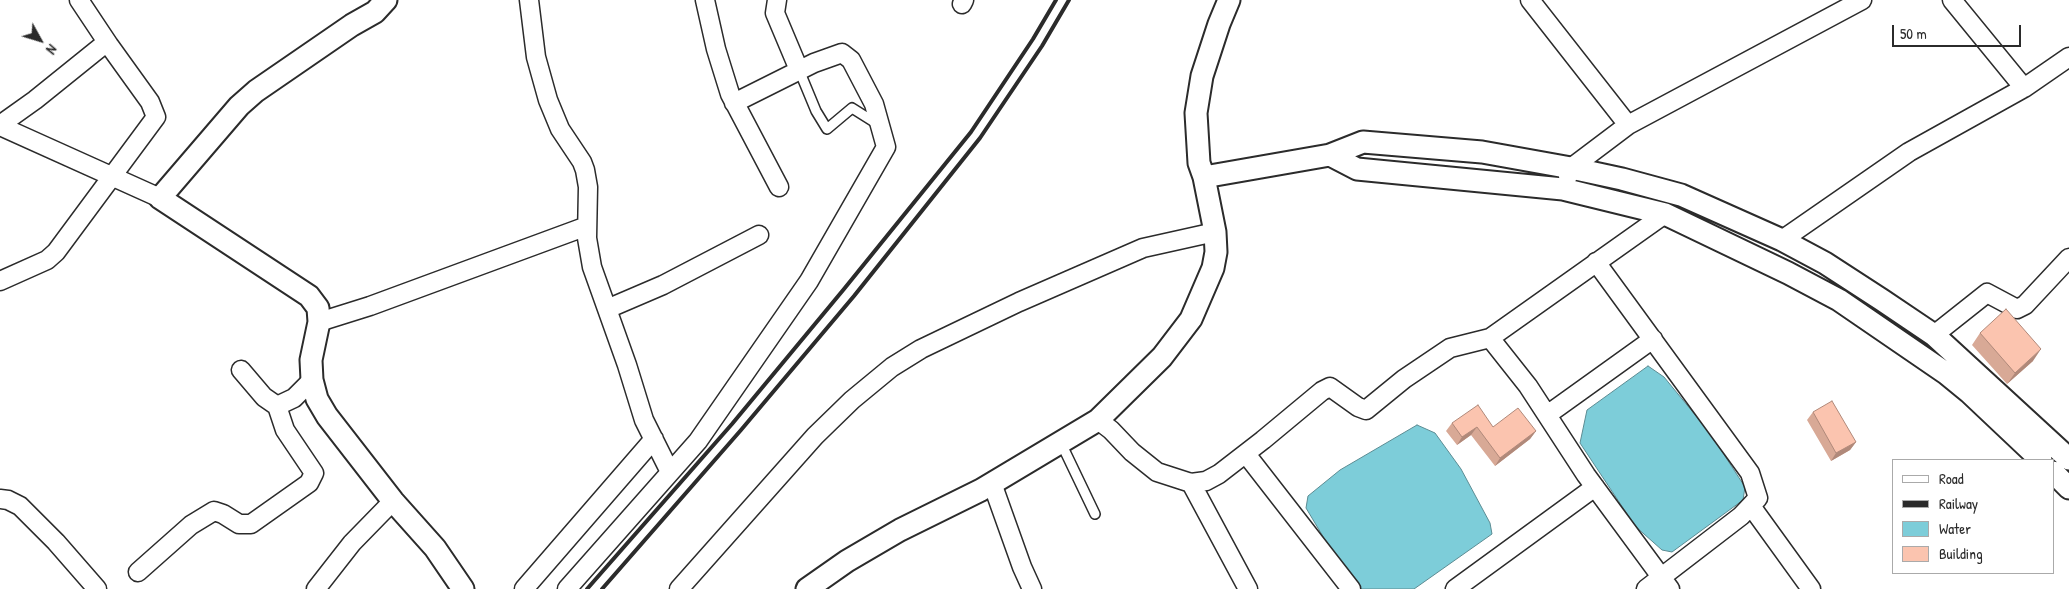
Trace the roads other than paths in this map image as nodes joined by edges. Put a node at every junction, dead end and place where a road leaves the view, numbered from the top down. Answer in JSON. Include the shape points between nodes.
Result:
{"nodes":[{"id":1,"x":79,"y":0,"type":"edge"},
{"id":2,"x":386,"y":0,"type":"edge"},
{"id":3,"x":529,"y":0,"type":"edge"},
{"id":4,"x":705,"y":0,"type":"edge"},
{"id":5,"x":777,"y":0,"type":"edge"},
{"id":6,"x":1229,"y":0,"type":"edge"},
{"id":7,"x":1530,"y":0,"type":"edge"},
{"id":8,"x":1862,"y":0,"type":"edge"},
{"id":9,"x":1952,"y":0,"type":"edge"},
{"id":10,"x":106,"y":42,"type":"junction"},
{"id":11,"x":2069,"y":57,"type":"edge"},
{"id":12,"x":799,"y":70,"type":"junction"},
{"id":13,"x":2024,"y":88,"type":"junction"},
{"id":14,"x":734,"y":103,"type":"junction"},
{"id":15,"x":1628,"y":125,"type":"junction"},
{"id":16,"x":0,"y":126,"type":"edge"},
{"id":17,"x":880,"y":126,"type":"junction"},
{"id":18,"x":1330,"y":155,"type":"junction"},
{"id":19,"x":1571,"y":168,"type":"junction"},
{"id":20,"x":113,"y":177,"type":"junction"},
{"id":21,"x":1204,"y":177,"type":"junction"},
{"id":22,"x":778,"y":188,"type":"dead end"},
{"id":23,"x":1563,"y":189,"type":"junction"},
{"id":24,"x":160,"y":198,"type":"junction"},
{"id":25,"x":1665,"y":214,"type":"junction"},
{"id":26,"x":587,"y":226,"type":"junction"},
{"id":27,"x":1215,"y":232,"type":"junction"},
{"id":28,"x":759,"y":235,"type":"dead end"},
{"id":29,"x":1782,"y":240,"type":"junction"},
{"id":30,"x":2069,"y":258,"type":"edge"},
{"id":31,"x":1596,"y":262,"type":"junction"},
{"id":32,"x":0,"y":281,"type":"edge"},
{"id":33,"x":606,"y":309,"type":"junction"},
{"id":34,"x":319,"y":322,"type":"junction"},
{"id":35,"x":1934,"y":336,"type":"junction"},
{"id":36,"x":1490,"y":338,"type":"junction"},
{"id":37,"x":1653,"y":339,"type":"junction"},
{"id":38,"x":241,"y":370,"type":"dead end"},
{"id":39,"x":312,"y":380,"type":"junction"},
{"id":40,"x":277,"y":406,"type":"junction"},
{"id":41,"x":1547,"y":415,"type":"junction"},
{"id":42,"x":1098,"y":420,"type":"junction"},
{"id":43,"x":654,"y":439,"type":"junction"},
{"id":44,"x":1061,"y":443,"type":"junction"},
{"id":45,"x":1246,"y":454,"type":"junction"},
{"id":46,"x":2040,"y":459,"type":"edge"},
{"id":47,"x":2069,"y":459,"type":"edge"},
{"id":48,"x":670,"y":472,"type":"junction"},
{"id":49,"x":2054,"y":473,"type":"edge"},
{"id":50,"x":992,"y":483,"type":"junction"},
{"id":51,"x":1191,"y":483,"type":"junction"},
{"id":52,"x":1595,"y":487,"type":"junction"},
{"id":53,"x":2069,"y":488,"type":"edge"},
{"id":54,"x":0,"y":499,"type":"edge"},
{"id":55,"x":393,"y":501,"type":"junction"},
{"id":56,"x":1751,"y":506,"type":"junction"},
{"id":57,"x":1095,"y":514,"type":"dead end"},
{"id":58,"x":138,"y":572,"type":"dead end"},
{"id":59,"x":1666,"y":583,"type":"edge"},
{"id":60,"x":1459,"y":588,"type":"edge"},
{"id":61,"x":97,"y":589,"type":"edge"},
{"id":62,"x":316,"y":589,"type":"edge"},
{"id":63,"x":463,"y":589,"type":"edge"},
{"id":64,"x":524,"y":589,"type":"edge"},
{"id":65,"x":567,"y":589,"type":"edge"},
{"id":66,"x":679,"y":589,"type":"edge"},
{"id":67,"x":807,"y":589,"type":"edge"},
{"id":68,"x":1032,"y":589,"type":"edge"},
{"id":69,"x":1248,"y":589,"type":"edge"},
{"id":70,"x":1352,"y":589,"type":"edge"},
{"id":71,"x":1646,"y":589,"type":"edge"},
{"id":72,"x":1812,"y":589,"type":"edge"}],
"edges":[{"from":1,"to":10,"type":"street"},
{"from":2,"to":24,"type":"street","via":[[376,12],[352,25],[239,106]]},
{"from":3,"to":26,"type":"street","via":[[536,57],[548,100],[560,129],[585,170]]},
{"from":4,"to":14,"type":"street","via":[[716,49]]},
{"from":5,"to":12,"type":"street","via":[[775,13]]},
{"from":6,"to":21,"type":"street","via":[[1202,76],[1196,113],[1199,163]]},
{"from":7,"to":15,"type":"street"},
{"from":8,"to":15,"type":"street"},
{"from":9,"to":13,"type":"street"},
{"from":10,"to":16,"type":"street"},
{"from":10,"to":20,"type":"street","via":[[150,102],[156,117]]},
{"from":11,"to":13,"type":"street"},
{"from":12,"to":14,"type":"street"},
{"from":12,"to":17,"type":"street","via":[[837,54],[847,56],[874,104]]},
{"from":12,"to":17,"type":"lane","via":[[827,129],[852,108]]},
{"from":13,"to":29,"type":"street","via":[[1909,152]]},
{"from":14,"to":22,"type":"street"},
{"from":15,"to":19,"type":"street"},
{"from":16,"to":20,"type":"street"},
{"from":17,"to":48,"type":"street","via":[[886,147],[809,281],[698,441]]},
{"from":18,"to":19,"type":"street","via":[[1364,142],[1482,152]]},
{"from":18,"to":21,"type":"street"},
{"from":18,"to":23,"type":"street","via":[[1357,169]]},
{"from":19,"to":23,"type":"street"},
{"from":19,"to":29,"type":"street","via":[[1680,195]]},
{"from":20,"to":24,"type":"street"},
{"from":20,"to":32,"type":"street","via":[[56,252],[47,260]]},
{"from":21,"to":27,"type":"street"},
{"from":23,"to":25,"type":"street"},
{"from":24,"to":34,"type":"street","via":[[309,296],[318,308]]},
{"from":25,"to":31,"type":"street"},
{"from":25,"to":46,"type":"street","via":[[1838,300],[1970,392]]},
{"from":26,"to":33,"type":"street","via":[[592,267]]},
{"from":26,"to":34,"type":"street"},
{"from":27,"to":42,"type":"street","via":[[1213,268],[1191,319],[1162,357]]},
{"from":27,"to":66,"type":"street","via":[[1143,248],[921,348],[892,367],[815,436]]},
{"from":28,"to":33,"type":"street"},
{"from":29,"to":35,"type":"street","via":[[1825,263]]},
{"from":30,"to":35,"type":"street","via":[[2026,304],[2017,309],[1987,293]]},
{"from":31,"to":36,"type":"street"},
{"from":31,"to":37,"type":"street"},
{"from":33,"to":43,"type":"street","via":[[644,420]]},
{"from":34,"to":39,"type":"street","via":[[310,360]]},
{"from":35,"to":47,"type":"street"},
{"from":36,"to":41,"type":"street"},
{"from":36,"to":45,"type":"street","via":[[1450,348],[1366,410],[1330,387],[1322,390]]},
{"from":37,"to":41,"type":"street"},
{"from":37,"to":56,"type":"street","via":[[1750,473],[1758,498]]},
{"from":38,"to":40,"type":"street","via":[[264,397]]},
{"from":39,"to":40,"type":"street","via":[[294,398]]},
{"from":39,"to":55,"type":"street","via":[[317,399],[327,416]]},
{"from":40,"to":58,"type":"street","via":[[285,430],[314,473],[309,483],[251,524],[240,524],[214,511],[191,526]]},
{"from":41,"to":52,"type":"street"},
{"from":42,"to":44,"type":"street"},
{"from":42,"to":51,"type":"street","via":[[1157,472]]},
{"from":43,"to":48,"type":"street"},
{"from":43,"to":64,"type":"street"},
{"from":44,"to":50,"type":"street"},
{"from":44,"to":57,"type":"lane"},
{"from":45,"to":51,"type":"street","via":[[1206,481]]},
{"from":45,"to":70,"type":"street"},
{"from":48,"to":65,"type":"street"},
{"from":49,"to":53,"type":"street"},
{"from":50,"to":67,"type":"street","via":[[900,530]]},
{"from":50,"to":68,"type":"street"},
{"from":51,"to":69,"type":"street"},
{"from":52,"to":59,"type":"street"},
{"from":52,"to":60,"type":"street"},
{"from":54,"to":61,"type":"street","via":[[20,506]]},
{"from":55,"to":62,"type":"street","via":[[352,543]]},
{"from":55,"to":63,"type":"street","via":[[435,548]]},
{"from":56,"to":59,"type":"street"},
{"from":56,"to":72,"type":"street"},
{"from":59,"to":71,"type":"street"}]}
